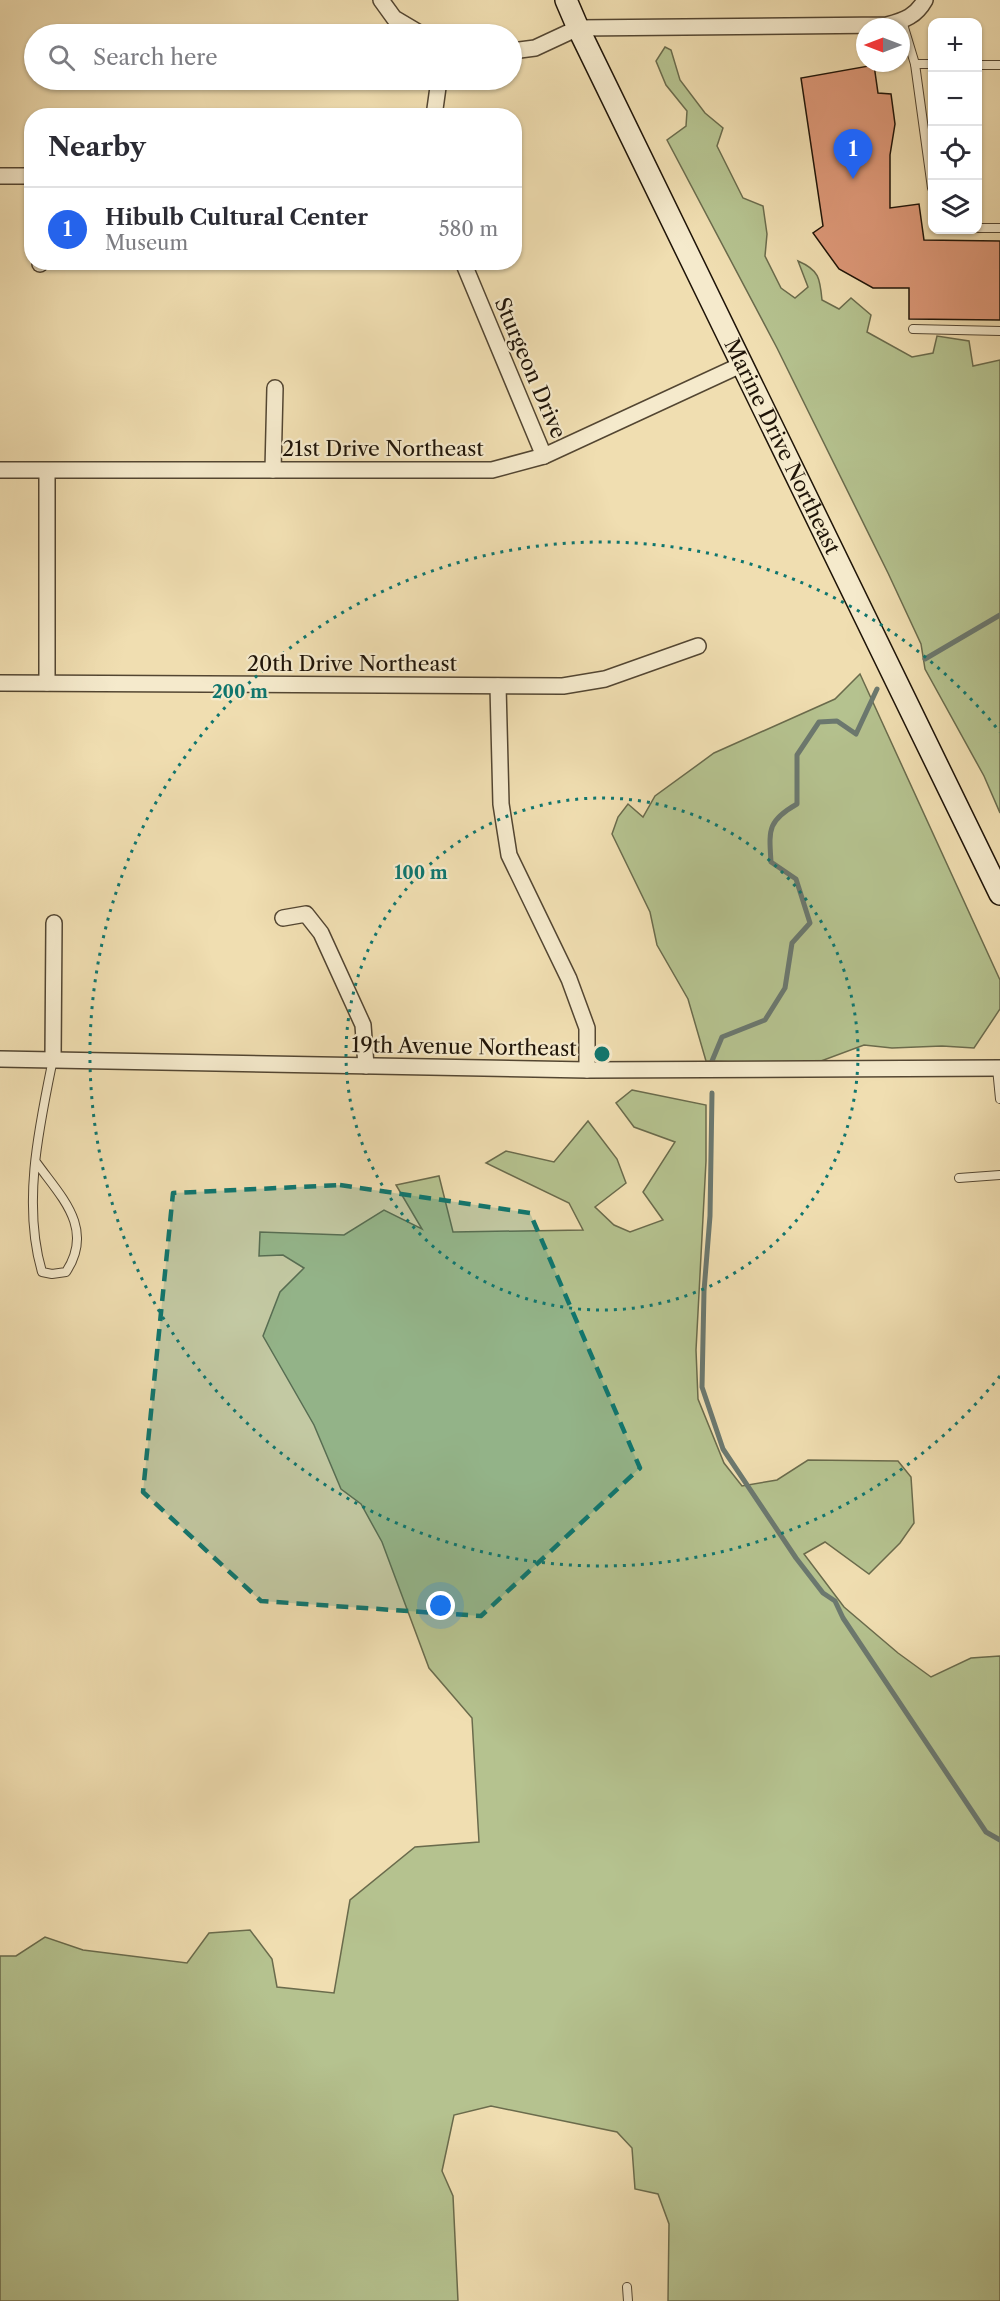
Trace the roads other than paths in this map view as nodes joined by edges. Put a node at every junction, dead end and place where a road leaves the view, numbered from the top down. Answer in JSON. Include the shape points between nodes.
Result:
{"nodes":[{"id":1,"x":381,"y":0,"type":"edge"},
{"id":2,"x":566,"y":0,"type":"edge"},
{"id":3,"x":925,"y":0,"type":"edge"},
{"id":4,"x":907,"y":18,"type":"edge"},
{"id":5,"x":404,"y":24,"type":"edge"},
{"id":6,"x":856,"y":25,"type":"edge"},
{"id":7,"x":578,"y":28,"type":"junction"},
{"id":8,"x":910,"y":47,"type":"edge"},
{"id":9,"x":522,"y":50,"type":"edge"},
{"id":10,"x":915,"y":64,"type":"junction"},
{"id":11,"x":928,"y":64,"type":"edge"},
{"id":12,"x":982,"y":65,"type":"edge"},
{"id":13,"x":1000,"y":65,"type":"edge"},
{"id":14,"x":438,"y":90,"type":"edge"},
{"id":15,"x":435,"y":108,"type":"edge"},
{"id":16,"x":0,"y":176,"type":"edge"},
{"id":17,"x":24,"y":177,"type":"edge"},
{"id":18,"x":932,"y":180,"type":"edge"},
{"id":19,"x":982,"y":228,"type":"edge"},
{"id":20,"x":1000,"y":228,"type":"edge"},
{"id":21,"x":466,"y":270,"type":"edge"},
{"id":22,"x":913,"y":328,"type":"dead end"},
{"id":23,"x":1000,"y":331,"type":"edge"},
{"id":24,"x":743,"y":364,"type":"junction"},
{"id":25,"x":275,"y":388,"type":"dead end"},
{"id":26,"x":544,"y":456,"type":"junction"},
{"id":27,"x":0,"y":470,"type":"edge"},
{"id":28,"x":273,"y":470,"type":"junction"},
{"id":29,"x":47,"y":471,"type":"junction"},
{"id":30,"x":698,"y":646,"type":"dead end"},
{"id":31,"x":0,"y":683,"type":"edge"},
{"id":32,"x":47,"y":683,"type":"junction"},
{"id":33,"x":498,"y":686,"type":"junction"},
{"id":34,"x":1000,"y":894,"type":"edge"},
{"id":35,"x":284,"y":918,"type":"dead end"},
{"id":36,"x":54,"y":923,"type":"dead end"},
{"id":37,"x":0,"y":1059,"type":"edge"},
{"id":38,"x":53,"y":1059,"type":"junction"},
{"id":39,"x":366,"y":1066,"type":"junction"},
{"id":40,"x":999,"y":1068,"type":"edge"},
{"id":41,"x":587,"y":1070,"type":"junction"},
{"id":42,"x":1000,"y":1099,"type":"edge"},
{"id":43,"x":36,"y":1162,"type":"junction"},
{"id":44,"x":1000,"y":1175,"type":"edge"},
{"id":45,"x":959,"y":1178,"type":"dead end"},
{"id":46,"x":627,"y":2287,"type":"dead end"},
{"id":47,"x":628,"y":2301,"type":"edge"}],
"edges":[{"from":1,"to":5,"type":"street","via":[[394,18]]},
{"from":2,"to":7,"type":"main road","name":"Marine Drive Northeast"},
{"from":3,"to":4,"type":"street"},
{"from":6,"to":7,"type":"street"},
{"from":7,"to":9,"type":"street","via":[[535,48]]},
{"from":7,"to":24,"type":"main road","name":"Marine Drive Northeast"},
{"from":8,"to":10,"type":"lane"},
{"from":10,"to":11,"type":"lane"},
{"from":10,"to":18,"type":"lane"},
{"from":12,"to":13,"type":"lane"},
{"from":14,"to":15,"type":"street"},
{"from":16,"to":17,"type":"street"},
{"from":19,"to":20,"type":"lane"},
{"from":21,"to":26,"type":"street","name":"Sturgeon Drive"},
{"from":22,"to":23,"type":"lane"},
{"from":24,"to":26,"type":"street","name":"21st Drive Northeast"},
{"from":24,"to":34,"type":"main road","name":"Marine Drive Northeast"},
{"from":25,"to":28,"type":"street"},
{"from":26,"to":28,"type":"street","name":"21st Drive Northeast","via":[[492,470]]},
{"from":27,"to":29,"type":"street","name":"21st Drive Northeast"},
{"from":28,"to":29,"type":"street","name":"21st Drive Northeast"},
{"from":29,"to":32,"type":"street"},
{"from":30,"to":33,"type":"street","name":"20th Drive Northeast","via":[[604,679],[563,686]]},
{"from":31,"to":32,"type":"street","name":"20th Drive Northeast"},
{"from":32,"to":33,"type":"street","name":"20th Drive Northeast"},
{"from":33,"to":41,"type":"street","via":[[501,804],[509,855],[569,979],[587,1028]]},
{"from":35,"to":39,"type":"street","via":[[306,914],[321,933],[363,1025]]},
{"from":36,"to":38,"type":"street"},
{"from":37,"to":38,"type":"street","name":"19th Avenue Northeast"},
{"from":38,"to":39,"type":"street","name":"19th Avenue Northeast"},
{"from":38,"to":43,"type":"lane"},
{"from":39,"to":41,"type":"street","name":"19th Avenue Northeast"},
{"from":40,"to":41,"type":"street","name":"19th Avenue Northeast"},
{"from":40,"to":42,"type":"lane"},
{"from":43,"to":43,"type":"lane","via":[[36,1250],[42,1272],[66,1272],[75,1258],[78,1240],[74,1214]]},
{"from":44,"to":45,"type":"lane"},
{"from":46,"to":47,"type":"lane"}]}
